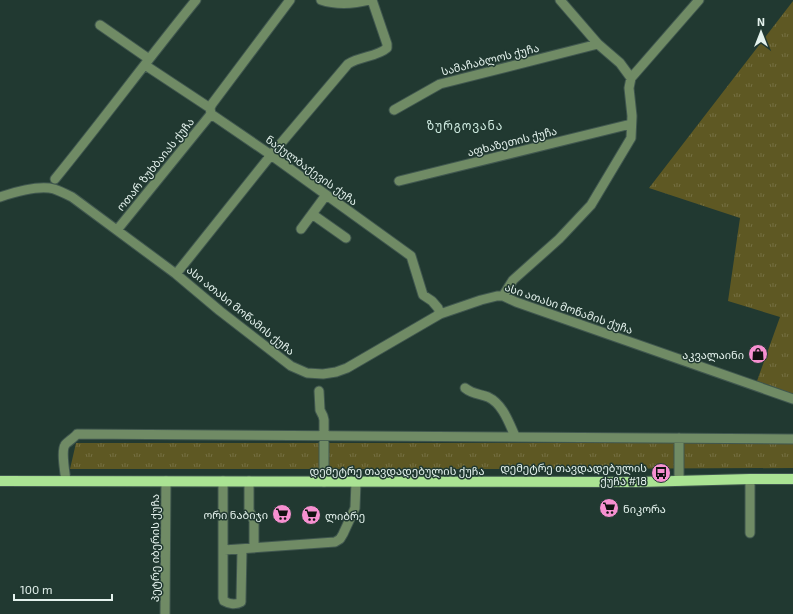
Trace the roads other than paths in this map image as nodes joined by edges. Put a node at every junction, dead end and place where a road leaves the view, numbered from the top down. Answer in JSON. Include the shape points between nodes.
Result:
{"nodes":[{"id":1,"x":196,"y":0,"type":"edge"},
{"id":2,"x":290,"y":0,"type":"edge"},
{"id":3,"x":321,"y":0,"type":"edge"},
{"id":4,"x":371,"y":0,"type":"edge"},
{"id":5,"x":560,"y":0,"type":"edge"},
{"id":6,"x":699,"y":0,"type":"edge"},
{"id":7,"x":100,"y":25,"type":"dead end"},
{"id":8,"x":598,"y":44,"type":"junction"},
{"id":9,"x":147,"y":62,"type":"junction"},
{"id":10,"x":631,"y":78,"type":"junction"},
{"id":11,"x":394,"y":110,"type":"dead end"},
{"id":12,"x":211,"y":111,"type":"junction"},
{"id":13,"x":631,"y":124,"type":"junction"},
{"id":14,"x":271,"y":155,"type":"junction"},
{"id":15,"x":55,"y":179,"type":"dead end"},
{"id":16,"x":399,"y":181,"type":"dead end"},
{"id":17,"x":326,"y":195,"type":"junction"},
{"id":18,"x":0,"y":197,"type":"edge"},
{"id":19,"x":312,"y":214,"type":"junction"},
{"id":20,"x":301,"y":229,"type":"dead end"},
{"id":21,"x":117,"y":230,"type":"junction"},
{"id":22,"x":346,"y":238,"type":"dead end"},
{"id":23,"x":176,"y":274,"type":"junction"},
{"id":24,"x":502,"y":296,"type":"junction"},
{"id":25,"x":440,"y":314,"type":"junction"},
{"id":26,"x":465,"y":388,"type":"dead end"},
{"id":27,"x":319,"y":391,"type":"dead end"},
{"id":28,"x":793,"y":399,"type":"edge"},
{"id":29,"x":324,"y":435,"type":"junction"},
{"id":30,"x":515,"y":436,"type":"junction"},
{"id":31,"x":679,"y":438,"type":"junction"},
{"id":32,"x":793,"y":439,"type":"edge"},
{"id":33,"x":750,"y":479,"type":"junction"},
{"id":34,"x":793,"y":479,"type":"edge"},
{"id":35,"x":0,"y":481,"type":"edge"},
{"id":36,"x":66,"y":481,"type":"junction"},
{"id":37,"x":166,"y":481,"type":"junction"},
{"id":38,"x":223,"y":481,"type":"junction"},
{"id":39,"x":249,"y":481,"type":"junction"},
{"id":40,"x":679,"y":481,"type":"junction"},
{"id":41,"x":324,"y":482,"type":"junction"},
{"id":42,"x":356,"y":482,"type":"junction"},
{"id":43,"x":750,"y":533,"type":"dead end"},
{"id":44,"x":254,"y":548,"type":"junction"},
{"id":45,"x":242,"y":549,"type":"junction"},
{"id":46,"x":224,"y":550,"type":"junction"},
{"id":47,"x":165,"y":614,"type":"edge"}],
"edges":[{"from":1,"to":9,"type":"street"},
{"from":2,"to":12,"type":"street","name":"ოთარ ზუხბაიას ქუჩა","via":[[212,104]]},
{"from":3,"to":4,"type":"street","via":[[358,3]]},
{"from":4,"to":14,"type":"street","via":[[387,48],[348,64]]},
{"from":5,"to":8,"type":"street"},
{"from":6,"to":10,"type":"street"},
{"from":7,"to":9,"type":"street","name":"ნაქულბაქევის ქუჩა"},
{"from":8,"to":10,"type":"street","via":[[620,63]]},
{"from":8,"to":11,"type":"street","name":"სამაჩაბლოს ქუჩა","via":[[440,84]]},
{"from":9,"to":12,"type":"street","name":"ნაქულბაქევის ქუჩა"},
{"from":9,"to":15,"type":"street"},
{"from":10,"to":13,"type":"street"},
{"from":12,"to":14,"type":"street","name":"ნაქულბაქევის ქუჩა"},
{"from":12,"to":21,"type":"street","name":"ოთარ ზუხბაიას ქუჩა"},
{"from":13,"to":16,"type":"street","name":"აფხაზეთის ქუჩა"},
{"from":13,"to":24,"type":"street","via":[[631,138],[591,205],[559,239],[513,280]]},
{"from":14,"to":17,"type":"street","name":"ნაქულბაქევის ქუჩა"},
{"from":14,"to":23,"type":"street"},
{"from":17,"to":19,"type":"street"},
{"from":17,"to":25,"type":"street","name":"ნაქულბაქევის ქუჩა","via":[[411,256],[423,295],[432,301]]},
{"from":18,"to":21,"type":"street","name":"ასი ათასი მოწამის ქუჩა","via":[[31,189],[53,189],[72,197]]},
{"from":19,"to":20,"type":"street"},
{"from":19,"to":22,"type":"street"},
{"from":21,"to":23,"type":"street","name":"ასი ათასი მოწამის ქუჩა"},
{"from":23,"to":25,"type":"street","name":"ასი ათასი მოწამის ქუჩა","via":[[288,364],[307,372],[323,374],[347,368]]},
{"from":24,"to":25,"type":"street","name":"ასი ათასი მოწამის ქუჩა"},
{"from":24,"to":28,"type":"street","name":"ასი ათასი მოწამის ქუჩა"},
{"from":26,"to":30,"type":"street","via":[[496,402]]},
{"from":27,"to":29,"type":"street","via":[[320,410],[324,416]]},
{"from":29,"to":30,"type":"street"},
{"from":29,"to":36,"type":"street","via":[[77,434],[65,445],[63,454]]},
{"from":29,"to":41,"type":"street"},
{"from":30,"to":31,"type":"street"},
{"from":31,"to":32,"type":"street"},
{"from":31,"to":40,"type":"street"},
{"from":33,"to":34,"type":"main road","name":"დემეტრე თავდადებულის ქუჩა"},
{"from":33,"to":40,"type":"main road","name":"დემეტრე თავდადებულის ქუჩა"},
{"from":33,"to":43,"type":"street"},
{"from":35,"to":36,"type":"main road","name":"დემეტრე თავდადებულის ქუჩა"},
{"from":36,"to":37,"type":"main road","name":"დემეტრე თავდადებულის ქუჩა"},
{"from":37,"to":38,"type":"main road","name":"დემეტრე თავდადებულის ქუჩა"},
{"from":37,"to":47,"type":"street","name":"პეტრე იბერის ქუჩა"},
{"from":38,"to":39,"type":"main road","name":"დემეტრე თავდადებულის ქუჩა"},
{"from":38,"to":46,"type":"street"},
{"from":39,"to":41,"type":"main road","name":"დემეტრე თავდადებულის ქუჩა"},
{"from":39,"to":44,"type":"street","via":[[250,510],[254,521]]},
{"from":40,"to":42,"type":"main road","name":"დემეტრე თავდადებულის ქუჩა"},
{"from":41,"to":42,"type":"main road","name":"დემეტრე თავდადებულის ქუჩა"},
{"from":42,"to":44,"type":"street","via":[[355,508],[340,539],[335,542]]},
{"from":44,"to":45,"type":"street"},
{"from":45,"to":46,"type":"street"},
{"from":45,"to":46,"type":"street","via":[[242,598],[238,603],[224,601],[223,598]]}]}
